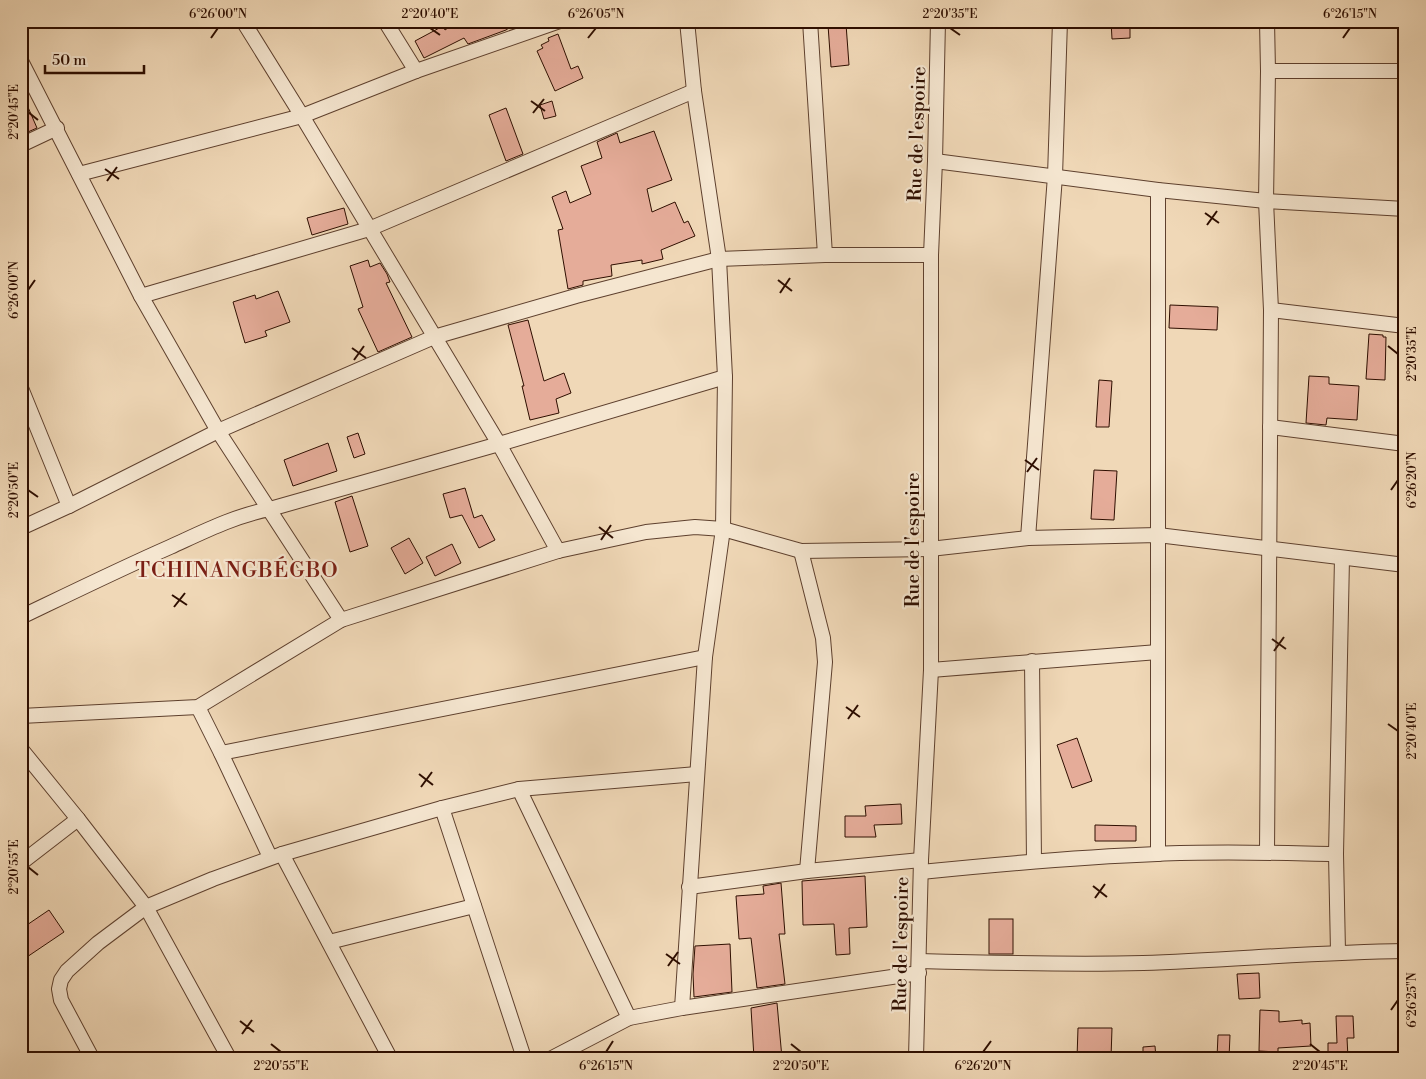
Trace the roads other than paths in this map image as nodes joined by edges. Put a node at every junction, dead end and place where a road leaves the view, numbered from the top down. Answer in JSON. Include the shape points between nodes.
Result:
{"nodes":[{"id":1,"x":243,"y":21,"type":"edge"},
{"id":2,"x":385,"y":21,"type":"edge"},
{"id":3,"x":560,"y":21,"type":"edge"},
{"id":4,"x":687,"y":21,"type":"edge"},
{"id":5,"x":810,"y":21,"type":"edge"},
{"id":6,"x":938,"y":21,"type":"edge"},
{"id":7,"x":1060,"y":21,"type":"edge"},
{"id":8,"x":1267,"y":21,"type":"edge"},
{"id":9,"x":529,"y":26,"type":"edge"},
{"id":10,"x":21,"y":61,"type":"edge"},
{"id":11,"x":416,"y":71,"type":"junction"},
{"id":12,"x":1268,"y":71,"type":"junction"},
{"id":13,"x":1405,"y":71,"type":"edge"},
{"id":14,"x":694,"y":91,"type":"junction"},
{"id":15,"x":302,"y":116,"type":"junction"},
{"id":16,"x":57,"y":128,"type":"junction"},
{"id":17,"x":21,"y":145,"type":"edge"},
{"id":18,"x":935,"y":162,"type":"junction"},
{"id":19,"x":79,"y":174,"type":"junction"},
{"id":20,"x":1054,"y":176,"type":"junction"},
{"id":21,"x":1158,"y":190,"type":"junction"},
{"id":22,"x":1266,"y":201,"type":"junction"},
{"id":23,"x":1405,"y":209,"type":"edge"},
{"id":24,"x":369,"y":229,"type":"junction"},
{"id":25,"x":825,"y":255,"type":"junction"},
{"id":26,"x":931,"y":255,"type":"junction"},
{"id":27,"x":719,"y":259,"type":"junction"},
{"id":28,"x":141,"y":296,"type":"junction"},
{"id":29,"x":1271,"y":310,"type":"junction"},
{"id":30,"x":1405,"y":326,"type":"edge"},
{"id":31,"x":434,"y":337,"type":"junction"},
{"id":32,"x":725,"y":377,"type":"junction"},
{"id":33,"x":21,"y":388,"type":"edge"},
{"id":34,"x":1270,"y":427,"type":"junction"},
{"id":35,"x":218,"y":431,"type":"junction"},
{"id":36,"x":499,"y":444,"type":"junction"},
{"id":37,"x":1405,"y":444,"type":"edge"},
{"id":38,"x":69,"y":506,"type":"junction"},
{"id":39,"x":270,"y":509,"type":"junction"},
{"id":40,"x":21,"y":528,"type":"edge"},
{"id":41,"x":723,"y":529,"type":"junction"},
{"id":42,"x":1158,"y":535,"type":"junction"},
{"id":43,"x":1028,"y":538,"type":"junction"},
{"id":44,"x":930,"y":549,"type":"junction"},
{"id":45,"x":1270,"y":550,"type":"junction"},
{"id":46,"x":558,"y":551,"type":"junction"},
{"id":47,"x":801,"y":551,"type":"junction"},
{"id":48,"x":1342,"y":558,"type":"junction"},
{"id":49,"x":1405,"y":565,"type":"edge"},
{"id":50,"x":21,"y":617,"type":"edge"},
{"id":51,"x":341,"y":620,"type":"junction"},
{"id":52,"x":1158,"y":652,"type":"junction"},
{"id":53,"x":705,"y":657,"type":"junction"},
{"id":54,"x":1032,"y":661,"type":"junction"},
{"id":55,"x":931,"y":670,"type":"junction"},
{"id":56,"x":198,"y":707,"type":"junction"},
{"id":57,"x":21,"y":716,"type":"edge"},
{"id":58,"x":21,"y":749,"type":"edge"},
{"id":59,"x":221,"y":753,"type":"junction"},
{"id":60,"x":697,"y":774,"type":"junction"},
{"id":61,"x":518,"y":789,"type":"junction"},
{"id":62,"x":442,"y":808,"type":"junction"},
{"id":63,"x":78,"y":819,"type":"junction"},
{"id":64,"x":1267,"y":852,"type":"junction"},
{"id":65,"x":1158,"y":854,"type":"junction"},
{"id":66,"x":1336,"y":854,"type":"junction"},
{"id":67,"x":276,"y":856,"type":"junction"},
{"id":68,"x":1034,"y":861,"type":"junction"},
{"id":69,"x":21,"y":863,"type":"edge"},
{"id":70,"x":921,"y":866,"type":"junction"},
{"id":71,"x":807,"y":871,"type":"junction"},
{"id":72,"x":689,"y":887,"type":"junction"},
{"id":73,"x":474,"y":906,"type":"junction"},
{"id":74,"x":146,"y":907,"type":"junction"},
{"id":75,"x":329,"y":942,"type":"junction"},
{"id":76,"x":1405,"y":951,"type":"edge"},
{"id":77,"x":1338,"y":952,"type":"junction"},
{"id":78,"x":919,"y":967,"type":"junction"},
{"id":79,"x":682,"y":1008,"type":"junction"},
{"id":80,"x":629,"y":1018,"type":"junction"},
{"id":81,"x":92,"y":1058,"type":"edge"},
{"id":82,"x":229,"y":1058,"type":"edge"},
{"id":83,"x":390,"y":1058,"type":"edge"},
{"id":84,"x":524,"y":1058,"type":"edge"},
{"id":85,"x":552,"y":1058,"type":"edge"},
{"id":86,"x":916,"y":1058,"type":"edge"}],
"edges":[{"from":1,"to":15,"type":"street"},
{"from":2,"to":11,"type":"street"},
{"from":3,"to":9,"type":"street"},
{"from":4,"to":14,"type":"street"},
{"from":5,"to":25,"type":"street"},
{"from":6,"to":18,"type":"street","name":"Rue de l'espoire"},
{"from":7,"to":20,"type":"street"},
{"from":8,"to":12,"type":"street"},
{"from":9,"to":11,"type":"street"},
{"from":10,"to":16,"type":"street"},
{"from":11,"to":15,"type":"street"},
{"from":12,"to":13,"type":"street"},
{"from":12,"to":22,"type":"street"},
{"from":14,"to":24,"type":"street"},
{"from":14,"to":27,"type":"street"},
{"from":15,"to":19,"type":"street"},
{"from":15,"to":24,"type":"street"},
{"from":16,"to":17,"type":"street"},
{"from":16,"to":19,"type":"street"},
{"from":18,"to":20,"type":"street"},
{"from":18,"to":26,"type":"street","name":"Rue de l'espoire"},
{"from":19,"to":28,"type":"street"},
{"from":20,"to":21,"type":"street"},
{"from":20,"to":43,"type":"street"},
{"from":21,"to":22,"type":"street"},
{"from":21,"to":42,"type":"street"},
{"from":22,"to":23,"type":"street"},
{"from":22,"to":29,"type":"street"},
{"from":24,"to":28,"type":"street"},
{"from":24,"to":31,"type":"street"},
{"from":25,"to":26,"type":"street"},
{"from":25,"to":27,"type":"street"},
{"from":26,"to":44,"type":"street","name":"Rue de l'espoire"},
{"from":27,"to":31,"type":"street"},
{"from":27,"to":32,"type":"street"},
{"from":28,"to":35,"type":"street"},
{"from":29,"to":30,"type":"street"},
{"from":29,"to":34,"type":"street"},
{"from":31,"to":35,"type":"street"},
{"from":31,"to":36,"type":"street"},
{"from":32,"to":36,"type":"street"},
{"from":32,"to":41,"type":"street"},
{"from":33,"to":38,"type":"street"},
{"from":34,"to":37,"type":"street"},
{"from":34,"to":45,"type":"street"},
{"from":35,"to":38,"type":"street"},
{"from":35,"to":39,"type":"street"},
{"from":36,"to":39,"type":"street"},
{"from":36,"to":46,"type":"street"},
{"from":38,"to":40,"type":"street"},
{"from":39,"to":50,"type":"street","via":[[221,524]]},
{"from":39,"to":51,"type":"street"},
{"from":41,"to":46,"type":"street","via":[[695,527],[646,532]]},
{"from":41,"to":47,"type":"street"},
{"from":41,"to":53,"type":"street"},
{"from":42,"to":43,"type":"street"},
{"from":42,"to":45,"type":"street"},
{"from":42,"to":52,"type":"street"},
{"from":43,"to":44,"type":"street"},
{"from":44,"to":47,"type":"street"},
{"from":44,"to":55,"type":"street","name":"Rue de l'espoire"},
{"from":45,"to":48,"type":"street"},
{"from":45,"to":64,"type":"street"},
{"from":46,"to":51,"type":"street"},
{"from":47,"to":71,"type":"street","via":[[823,638],[825,662]]},
{"from":48,"to":49,"type":"street"},
{"from":48,"to":66,"type":"street"},
{"from":51,"to":56,"type":"street"},
{"from":52,"to":54,"type":"street"},
{"from":52,"to":65,"type":"street"},
{"from":53,"to":59,"type":"street"},
{"from":53,"to":60,"type":"street"},
{"from":54,"to":55,"type":"street"},
{"from":54,"to":68,"type":"street"},
{"from":55,"to":70,"type":"street","name":"Rue de l'espoire"},
{"from":56,"to":57,"type":"street"},
{"from":56,"to":59,"type":"street"},
{"from":58,"to":63,"type":"street"},
{"from":59,"to":67,"type":"street"},
{"from":60,"to":61,"type":"street"},
{"from":60,"to":72,"type":"street"},
{"from":61,"to":62,"type":"street"},
{"from":61,"to":80,"type":"street"},
{"from":62,"to":67,"type":"street"},
{"from":62,"to":73,"type":"street"},
{"from":63,"to":69,"type":"street"},
{"from":63,"to":74,"type":"street"},
{"from":64,"to":65,"type":"street"},
{"from":64,"to":66,"type":"street"},
{"from":65,"to":68,"type":"street"},
{"from":66,"to":77,"type":"street"},
{"from":67,"to":74,"type":"street","via":[[213,878]]},
{"from":67,"to":75,"type":"street"},
{"from":68,"to":70,"type":"street"},
{"from":70,"to":71,"type":"street"},
{"from":70,"to":78,"type":"street","name":"Rue de l'espoire"},
{"from":71,"to":72,"type":"street"},
{"from":72,"to":79,"type":"street"},
{"from":73,"to":75,"type":"street"},
{"from":73,"to":84,"type":"street"},
{"from":74,"to":81,"type":"street","via":[[98,943],[61,980],[61,1000]]},
{"from":74,"to":82,"type":"street"},
{"from":75,"to":83,"type":"street"},
{"from":76,"to":77,"type":"street"},
{"from":77,"to":78,"type":"street","via":[[1201,961]]},
{"from":78,"to":79,"type":"street"},
{"from":78,"to":86,"type":"street","name":"Rue de l'espoire"},
{"from":79,"to":80,"type":"street"},
{"from":80,"to":85,"type":"street"}]}
